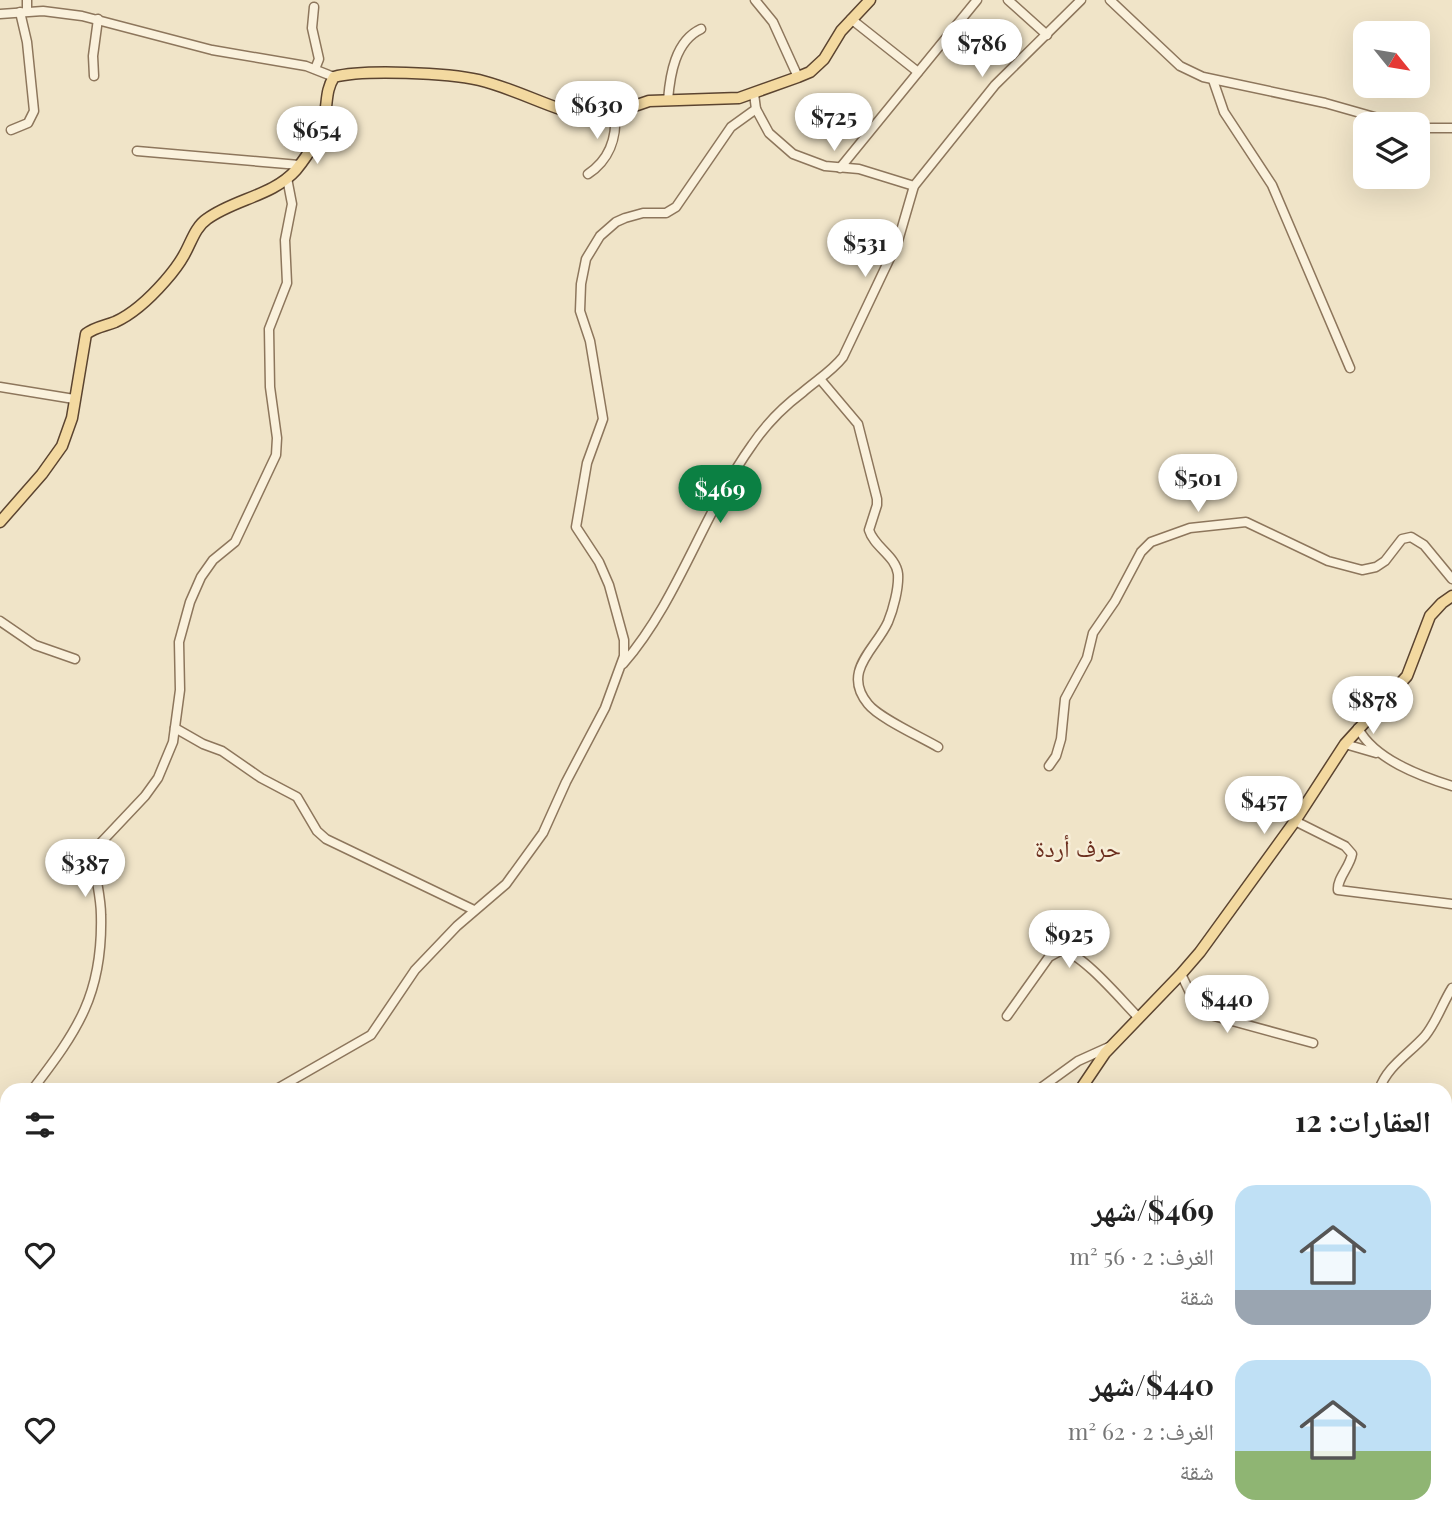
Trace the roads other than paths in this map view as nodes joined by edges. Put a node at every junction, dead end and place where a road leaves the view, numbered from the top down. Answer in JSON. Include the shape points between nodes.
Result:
{"nodes":[{"id":1,"x":27,"y":0,"type":"edge"},
{"id":2,"x":755,"y":0,"type":"edge"},
{"id":3,"x":870,"y":0,"type":"edge"},
{"id":4,"x":977,"y":0,"type":"edge"},
{"id":5,"x":1008,"y":0,"type":"edge"},
{"id":6,"x":1081,"y":0,"type":"edge"},
{"id":7,"x":1110,"y":0,"type":"edge"},
{"id":8,"x":314,"y":8,"type":"dead end"},
{"id":9,"x":23,"y":12,"type":"junction"},
{"id":10,"x":0,"y":14,"type":"edge"},
{"id":11,"x":98,"y":19,"type":"junction"},
{"id":12,"x":851,"y":19,"type":"junction"},
{"id":13,"x":701,"y":29,"type":"dead end"},
{"id":14,"x":1047,"y":35,"type":"junction"},
{"id":15,"x":315,"y":69,"type":"junction"},
{"id":16,"x":918,"y":72,"type":"junction"},
{"id":17,"x":94,"y":76,"type":"dead end"},
{"id":18,"x":334,"y":77,"type":"junction"},
{"id":19,"x":799,"y":77,"type":"junction"},
{"id":20,"x":1213,"y":80,"type":"junction"},
{"id":21,"x":754,"y":94,"type":"junction"},
{"id":22,"x":668,"y":100,"type":"junction"},
{"id":23,"x":756,"y":109,"type":"junction"},
{"id":24,"x":1357,"y":112,"type":"edge"},
{"id":25,"x":615,"y":113,"type":"junction"},
{"id":26,"x":1430,"y":128,"type":"edge"},
{"id":27,"x":1452,"y":128,"type":"edge"},
{"id":28,"x":11,"y":130,"type":"dead end"},
{"id":29,"x":137,"y":151,"type":"dead end"},
{"id":30,"x":299,"y":164,"type":"junction"},
{"id":31,"x":840,"y":168,"type":"junction"},
{"id":32,"x":588,"y":174,"type":"dead end"},
{"id":33,"x":287,"y":178,"type":"junction"},
{"id":34,"x":914,"y":186,"type":"junction"},
{"id":35,"x":1350,"y":368,"type":"dead end"},
{"id":36,"x":820,"y":379,"type":"junction"},
{"id":37,"x":0,"y":387,"type":"edge"},
{"id":38,"x":74,"y":399,"type":"junction"},
{"id":39,"x":0,"y":523,"type":"edge"},
{"id":40,"x":1452,"y":579,"type":"edge"},
{"id":41,"x":1452,"y":596,"type":"edge"},
{"id":42,"x":0,"y":621,"type":"edge"},
{"id":43,"x":75,"y":659,"type":"dead end"},
{"id":44,"x":622,"y":665,"type":"junction"},
{"id":45,"x":175,"y":728,"type":"junction"},
{"id":46,"x":1358,"y":728,"type":"junction"},
{"id":47,"x":1345,"y":744,"type":"junction"},
{"id":48,"x":937,"y":747,"type":"dead end"},
{"id":49,"x":1392,"y":760,"type":"junction"},
{"id":50,"x":1049,"y":766,"type":"dead end"},
{"id":51,"x":1452,"y":786,"type":"edge"},
{"id":52,"x":1294,"y":821,"type":"junction"},
{"id":53,"x":1452,"y":904,"type":"edge"},
{"id":54,"x":474,"y":910,"type":"junction"},
{"id":55,"x":1181,"y":974,"type":"junction"},
{"id":56,"x":1452,"y":988,"type":"edge"},
{"id":57,"x":1007,"y":1016,"type":"dead end"},
{"id":58,"x":1138,"y":1017,"type":"junction"},
{"id":59,"x":1313,"y":1043,"type":"dead end"},
{"id":60,"x":1111,"y":1046,"type":"junction"},
{"id":61,"x":37,"y":1083,"type":"edge"},
{"id":62,"x":287,"y":1083,"type":"edge"},
{"id":63,"x":1048,"y":1083,"type":"edge"},
{"id":64,"x":1085,"y":1083,"type":"edge"},
{"id":65,"x":1383,"y":1083,"type":"edge"}],
"edges":[{"from":1,"to":9,"type":"street"},
{"from":2,"to":19,"type":"street","via":[[773,22]]},
{"from":3,"to":12,"type":"main road"},
{"from":4,"to":16,"type":"street"},
{"from":5,"to":14,"type":"street"},
{"from":6,"to":14,"type":"street"},
{"from":7,"to":20,"type":"street","via":[[1180,66]]},
{"from":8,"to":15,"type":"street","via":[[312,28],[319,59]]},
{"from":9,"to":10,"type":"street"},
{"from":9,"to":11,"type":"street","via":[[61,12]]},
{"from":9,"to":28,"type":"street","via":[[34,111],[28,122]]},
{"from":11,"to":15,"type":"street","via":[[212,50]]},
{"from":11,"to":17,"type":"street"},
{"from":12,"to":16,"type":"street"},
{"from":12,"to":19,"type":"main road","via":[[824,59]]},
{"from":13,"to":22,"type":"street","via":[[688,38],[674,62]]},
{"from":14,"to":34,"type":"street","via":[[995,85]]},
{"from":15,"to":18,"type":"street"},
{"from":16,"to":31,"type":"street"},
{"from":18,"to":25,"type":"main road","via":[[383,74],[478,79],[571,113],[596,117]]},
{"from":18,"to":30,"type":"main road","via":[[326,93],[322,125]]},
{"from":19,"to":21,"type":"main road"},
{"from":20,"to":24,"type":"street"},
{"from":20,"to":35,"type":"street","via":[[1224,111],[1272,185]]},
{"from":21,"to":22,"type":"main road","via":[[727,100]]},
{"from":21,"to":23,"type":"street"},
{"from":22,"to":25,"type":"main road","via":[[637,104]]},
{"from":23,"to":31,"type":"street","via":[[783,148]]},
{"from":23,"to":44,"type":"street","via":[[731,127],[676,207],[666,213],[625,218],[608,228],[592,246],[583,270],[580,311],[589,332],[603,419],[587,463],[576,527],[609,585],[624,640]]},
{"from":25,"to":32,"type":"street","via":[[612,145]]},
{"from":26,"to":27,"type":"street"},
{"from":29,"to":30,"type":"street"},
{"from":30,"to":33,"type":"main road"},
{"from":31,"to":34,"type":"street"},
{"from":33,"to":38,"type":"main road","via":[[207,218],[165,282],[137,309],[86,334]]},
{"from":33,"to":45,"type":"street","via":[[292,204],[285,240],[288,275],[269,328],[276,455],[235,542],[213,560],[190,603],[179,642]]},
{"from":34,"to":36,"type":"street","via":[[898,241],[850,346]]},
{"from":36,"to":44,"type":"street","via":[[772,418],[752,444],[659,616]]},
{"from":36,"to":48,"type":"street","via":[[858,425],[877,499],[869,530],[898,571],[887,623],[860,666],[861,690],[869,706]]},
{"from":37,"to":38,"type":"street"},
{"from":38,"to":39,"type":"main road","via":[[68,433],[54,460]]},
{"from":40,"to":50,"type":"street","via":[[1424,545],[1411,537],[1402,539],[1381,564],[1362,570],[1328,561],[1246,522],[1190,528],[1151,542],[1093,633],[1087,658],[1065,699],[1061,739]]},
{"from":41,"to":46,"type":"main road","via":[[1430,616],[1407,676]]},
{"from":42,"to":43,"type":"street","via":[[35,645]]},
{"from":44,"to":54,"type":"street","via":[[541,837],[506,884]]},
{"from":45,"to":54,"type":"street","via":[[298,797],[326,839]]},
{"from":45,"to":61,"type":"street","via":[[158,778],[94,850],[102,913],[98,973],[72,1036]]},
{"from":46,"to":47,"type":"main road"},
{"from":46,"to":49,"type":"street"},
{"from":47,"to":49,"type":"street"},
{"from":47,"to":52,"type":"main road"},
{"from":49,"to":51,"type":"street"},
{"from":52,"to":53,"type":"street","via":[[1352,854],[1338,890]]},
{"from":52,"to":55,"type":"main road"},
{"from":54,"to":62,"type":"street","via":[[415,970],[371,1035]]},
{"from":55,"to":58,"type":"main road"},
{"from":55,"to":59,"type":"street","via":[[1197,1007],[1207,1015]]},
{"from":56,"to":65,"type":"street","via":[[1435,1023],[1390,1069]]},
{"from":57,"to":58,"type":"street","via":[[1049,957],[1062,950],[1094,972]]},
{"from":58,"to":60,"type":"main road"},
{"from":60,"to":63,"type":"street","via":[[1078,1061]]},
{"from":60,"to":64,"type":"main road"}]}
